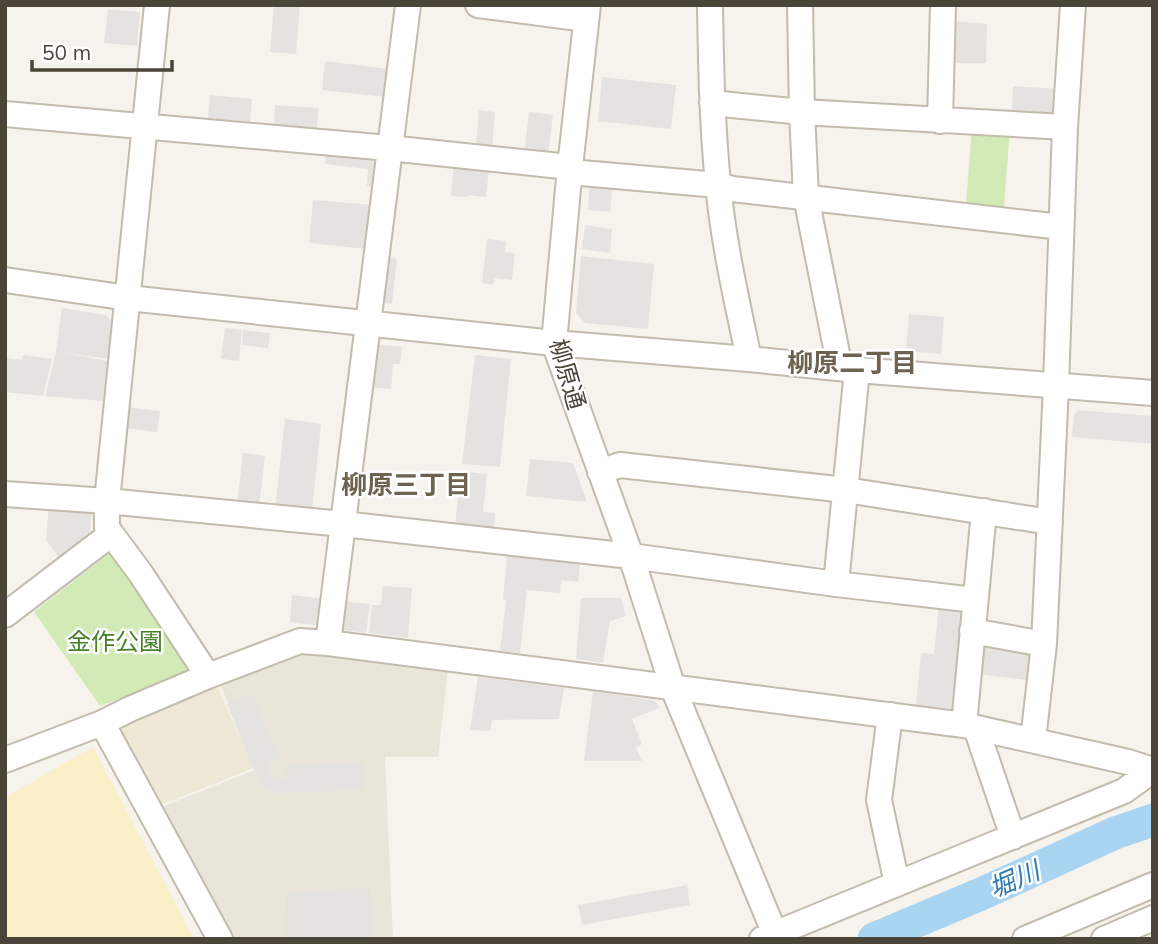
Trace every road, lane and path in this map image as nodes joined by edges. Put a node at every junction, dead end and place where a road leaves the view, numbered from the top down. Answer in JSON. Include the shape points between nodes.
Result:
{"nodes":[{"id":1,"x":157,"y":5,"type":"edge"},
{"id":2,"x":408,"y":5,"type":"edge"},
{"id":3,"x":478,"y":5,"type":"edge"},
{"id":4,"x":710,"y":5,"type":"edge"},
{"id":5,"x":800,"y":5,"type":"edge"},
{"id":6,"x":943,"y":5,"type":"edge"},
{"id":7,"x":1073,"y":5,"type":"edge"},
{"id":8,"x":587,"y":12,"type":"edge"},
{"id":9,"x":712,"y":103,"type":"junction"},
{"id":10,"x":802,"y":112,"type":"junction"},
{"id":11,"x":5,"y":114,"type":"edge"},
{"id":12,"x":940,"y":121,"type":"junction"},
{"id":13,"x":146,"y":125,"type":"junction"},
{"id":14,"x":1065,"y":127,"type":"junction"},
{"id":15,"x":389,"y":148,"type":"junction"},
{"id":16,"x":570,"y":169,"type":"junction"},
{"id":17,"x":718,"y":185,"type":"junction"},
{"id":18,"x":806,"y":197,"type":"junction"},
{"id":19,"x":1061,"y":227,"type":"junction"},
{"id":20,"x":5,"y":280,"type":"edge"},
{"id":21,"x":128,"y":298,"type":"junction"},
{"id":22,"x":369,"y":323,"type":"junction"},
{"id":23,"x":554,"y":343,"type":"junction"},
{"id":24,"x":749,"y":359,"type":"junction"},
{"id":25,"x":848,"y":369,"type":"junction"},
{"id":26,"x":1056,"y":386,"type":"junction"},
{"id":27,"x":1153,"y":393,"type":"edge"},
{"id":28,"x":600,"y":472,"type":"junction"},
{"id":29,"x":846,"y":490,"type":"junction"},
{"id":30,"x":5,"y":494,"type":"edge"},
{"id":31,"x":107,"y":501,"type":"junction"},
{"id":32,"x":984,"y":511,"type":"junction"},
{"id":33,"x":1050,"y":522,"type":"junction"},
{"id":34,"x":343,"y":524,"type":"junction"},
{"id":35,"x":112,"y":535,"type":"junction"},
{"id":36,"x":631,"y":556,"type":"junction"},
{"id":37,"x":836,"y":584,"type":"junction"},
{"id":38,"x":975,"y":600,"type":"junction"},
{"id":39,"x":5,"y":615,"type":"edge"},
{"id":40,"x":972,"y":632,"type":"junction"},
{"id":41,"x":328,"y":643,"type":"junction"},
{"id":42,"x":1044,"y":644,"type":"junction"},
{"id":43,"x":208,"y":676,"type":"junction"},
{"id":44,"x":673,"y":688,"type":"junction"},
{"id":45,"x":890,"y":715,"type":"junction"},
{"id":46,"x":102,"y":723,"type":"junction"},
{"id":47,"x":970,"y":726,"type":"junction"},
{"id":48,"x":1033,"y":740,"type":"junction"},
{"id":49,"x":5,"y":760,"type":"edge"},
{"id":50,"x":1153,"y":770,"type":"edge"},
{"id":51,"x":1013,"y":838,"type":"junction"},
{"id":52,"x":897,"y":884,"type":"junction"},
{"id":53,"x":1153,"y":885,"type":"edge"},
{"id":54,"x":1153,"y":918,"type":"edge"},
{"id":55,"x":772,"y":937,"type":"edge"},
{"id":56,"x":220,"y":939,"type":"edge"},
{"id":57,"x":1025,"y":939,"type":"edge"},
{"id":58,"x":1104,"y":939,"type":"edge"}],
"edges":[{"from":1,"to":13,"type":"street"},
{"from":2,"to":15,"type":"street"},
{"from":3,"to":8,"type":"street"},
{"from":4,"to":9,"type":"street"},
{"from":5,"to":10,"type":"street"},
{"from":6,"to":12,"type":"street"},
{"from":7,"to":14,"type":"street"},
{"from":8,"to":16,"type":"street","name":"柳原通"},
{"from":9,"to":10,"type":"street"},
{"from":9,"to":17,"type":"street"},
{"from":10,"to":12,"type":"street"},
{"from":10,"to":18,"type":"street"},
{"from":11,"to":13,"type":"street"},
{"from":12,"to":14,"type":"street"},
{"from":13,"to":15,"type":"street"},
{"from":13,"to":21,"type":"street"},
{"from":14,"to":19,"type":"street"},
{"from":15,"to":16,"type":"street"},
{"from":15,"to":22,"type":"street"},
{"from":16,"to":17,"type":"street"},
{"from":16,"to":23,"type":"street","name":"柳原通"},
{"from":17,"to":18,"type":"street"},
{"from":17,"to":24,"type":"street"},
{"from":18,"to":19,"type":"street"},
{"from":18,"to":25,"type":"street"},
{"from":19,"to":26,"type":"street"},
{"from":20,"to":21,"type":"street"},
{"from":21,"to":22,"type":"street"},
{"from":21,"to":31,"type":"street"},
{"from":22,"to":23,"type":"street"},
{"from":22,"to":34,"type":"street"},
{"from":23,"to":24,"type":"street"},
{"from":23,"to":28,"type":"street","name":"柳原通"},
{"from":24,"to":25,"type":"street"},
{"from":25,"to":26,"type":"street"},
{"from":25,"to":29,"type":"street"},
{"from":26,"to":27,"type":"street"},
{"from":26,"to":33,"type":"street"},
{"from":28,"to":29,"type":"street","via":[[620,465]]},
{"from":28,"to":36,"type":"street","name":"柳原通"},
{"from":29,"to":32,"type":"street"},
{"from":29,"to":37,"type":"street"},
{"from":30,"to":31,"type":"street"},
{"from":31,"to":34,"type":"street"},
{"from":31,"to":35,"type":"street","via":[[107,528]]},
{"from":32,"to":33,"type":"street"},
{"from":32,"to":38,"type":"street"},
{"from":33,"to":42,"type":"street"},
{"from":34,"to":36,"type":"street"},
{"from":34,"to":41,"type":"street"},
{"from":35,"to":39,"type":"street"},
{"from":35,"to":43,"type":"street"},
{"from":36,"to":37,"type":"street"},
{"from":36,"to":44,"type":"street","name":"柳原通"},
{"from":37,"to":38,"type":"street"},
{"from":38,"to":40,"type":"street"},
{"from":40,"to":42,"type":"street"},
{"from":40,"to":47,"type":"street"},
{"from":41,"to":43,"type":"street","via":[[300,641]]},
{"from":41,"to":44,"type":"street"},
{"from":42,"to":48,"type":"street"},
{"from":43,"to":46,"type":"street"},
{"from":44,"to":45,"type":"street"},
{"from":44,"to":55,"type":"street","name":"柳原通"},
{"from":45,"to":47,"type":"street"},
{"from":45,"to":52,"type":"street","via":[[879,800]]},
{"from":46,"to":49,"type":"street"},
{"from":46,"to":56,"type":"street"},
{"from":47,"to":48,"type":"street"},
{"from":47,"to":51,"type":"street"},
{"from":48,"to":50,"type":"street"},
{"from":50,"to":51,"type":"street","via":[[1124,791]]},
{"from":51,"to":52,"type":"street"},
{"from":52,"to":55,"type":"street"},
{"from":53,"to":57,"type":"street"},
{"from":54,"to":58,"type":"street"}]}
